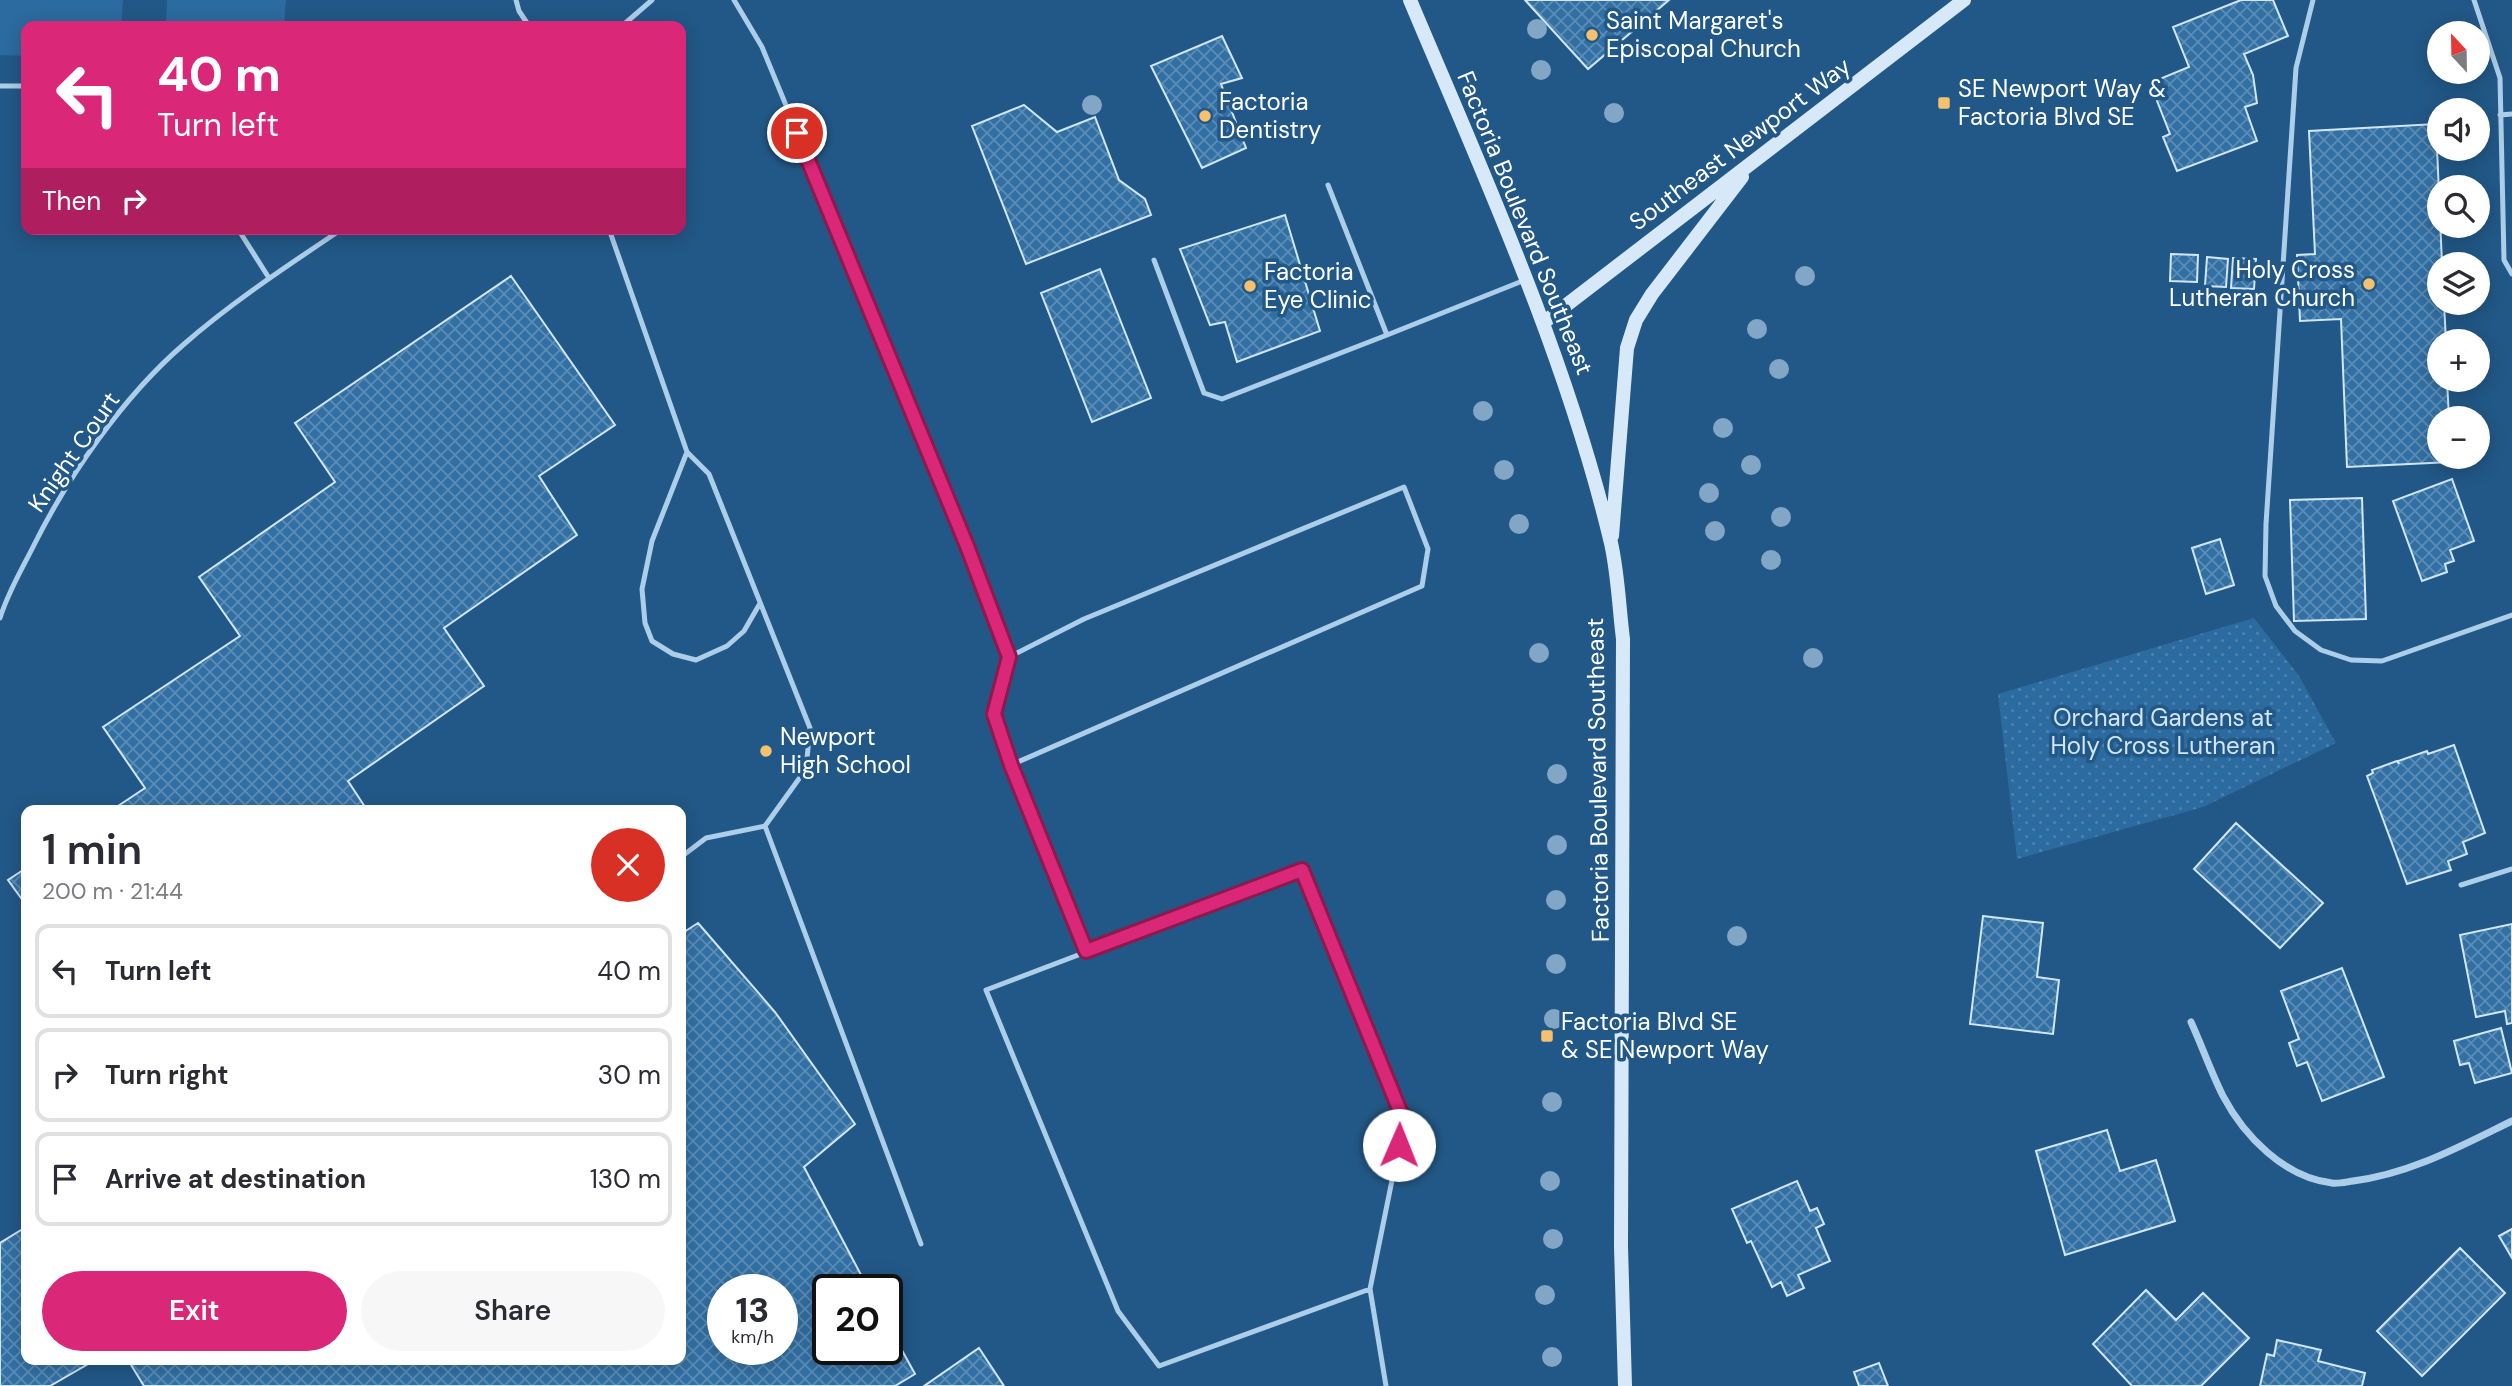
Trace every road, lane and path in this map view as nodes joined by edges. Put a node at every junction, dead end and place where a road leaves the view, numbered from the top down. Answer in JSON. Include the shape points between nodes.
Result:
{"nodes":[{"id":1,"x":516,"y":0,"type":"edge"},
{"id":2,"x":652,"y":0,"type":"edge"},
{"id":3,"x":734,"y":0,"type":"edge"},
{"id":4,"x":1410,"y":0,"type":"edge"},
{"id":5,"x":1964,"y":0,"type":"edge"},
{"id":6,"x":2313,"y":0,"type":"edge"},
{"id":7,"x":2474,"y":0,"type":"edge"},
{"id":8,"x":526,"y":21,"type":"edge"},
{"id":9,"x":628,"y":21,"type":"edge"},
{"id":10,"x":0,"y":86,"type":"edge"},
{"id":11,"x":21,"y":86,"type":"edge"},
{"id":12,"x":2512,"y":114,"type":"edge"},
{"id":13,"x":2500,"y":115,"type":"junction"},
{"id":14,"x":1754,"y":162,"type":"junction"},
{"id":15,"x":1328,"y":185,"type":"dead end"},
{"id":16,"x":242,"y":235,"type":"edge"},
{"id":17,"x":333,"y":235,"type":"edge"},
{"id":18,"x":611,"y":235,"type":"edge"},
{"id":19,"x":1154,"y":260,"type":"dead end"},
{"id":20,"x":2512,"y":274,"type":"edge"},
{"id":21,"x":269,"y":278,"type":"junction"},
{"id":22,"x":1527,"y":279,"type":"junction"},
{"id":23,"x":1543,"y":323,"type":"junction"},
{"id":24,"x":1387,"y":335,"type":"junction"},
{"id":25,"x":687,"y":452,"type":"junction"},
{"id":26,"x":1612,"y":546,"type":"junction"},
{"id":27,"x":759,"y":605,"type":"junction"},
{"id":28,"x":2512,"y":615,"type":"edge"},
{"id":29,"x":0,"y":618,"type":"edge"},
{"id":30,"x":1009,"y":657,"type":"junction"},
{"id":31,"x":1011,"y":765,"type":"junction"},
{"id":32,"x":765,"y":826,"type":"junction"},
{"id":33,"x":686,"y":853,"type":"edge"},
{"id":34,"x":2512,"y":869,"type":"edge"},
{"id":35,"x":2461,"y":885,"type":"dead end"},
{"id":36,"x":1086,"y":951,"type":"junction"},
{"id":37,"x":2191,"y":1022,"type":"dead end"},
{"id":38,"x":2512,"y":1121,"type":"edge"},
{"id":39,"x":921,"y":1244,"type":"dead end"},
{"id":40,"x":1370,"y":1289,"type":"junction"},
{"id":41,"x":1386,"y":1386,"type":"edge"},
{"id":42,"x":1625,"y":1386,"type":"edge"}],
"edges":[{"from":1,"to":8,"type":"lane"},
{"from":2,"to":9,"type":"lane"},
{"from":3,"to":30,"type":"lane","via":[[762,47]]},
{"from":4,"to":22,"type":"main road","name":"Factoria Boulevard Southeast"},
{"from":5,"to":14,"type":"main road","name":"Southeast Newport Way"},
{"from":6,"to":28,"type":"lane","via":[[2296,68],[2265,576],[2276,606],[2295,631],[2321,650],[2351,660],[2382,660]]},
{"from":7,"to":13,"type":"lane","via":[[2500,78]]},
{"from":10,"to":11,"type":"lane"},
{"from":12,"to":13,"type":"lane"},
{"from":13,"to":20,"type":"lane","via":[[2504,260]]},
{"from":14,"to":23,"type":"main road","name":"Southeast Newport Way"},
{"from":14,"to":26,"type":"main road","via":[[1636,320],[1627,348]]},
{"from":15,"to":24,"type":"lane"},
{"from":16,"to":21,"type":"lane"},
{"from":17,"to":21,"type":"lane","name":"Knight Court"},
{"from":18,"to":25,"type":"lane"},
{"from":19,"to":24,"type":"lane","via":[[1204,393],[1222,399]]},
{"from":21,"to":29,"type":"lane","name":"Knight Court","via":[[181,346],[119,411],[67,484]]},
{"from":22,"to":23,"type":"main road","name":"Factoria Boulevard Southeast"},
{"from":22,"to":24,"type":"lane"},
{"from":23,"to":26,"type":"main road","name":"Factoria Boulevard Southeast"},
{"from":25,"to":27,"type":"lane","via":[[709,474]]},
{"from":25,"to":27,"type":"lane","via":[[652,541],[642,589],[652,641],[673,654],[696,660],[727,646],[744,631]]},
{"from":26,"to":42,"type":"main road","name":"Factoria Boulevard Southeast","via":[[1623,639],[1621,1247]]},
{"from":27,"to":32,"type":"lane","via":[[810,728],[806,769]]},
{"from":30,"to":31,"type":"lane","via":[[994,714]]},
{"from":30,"to":31,"type":"lane","via":[[1084,619],[1404,487],[1428,549],[1422,586]]},
{"from":31,"to":36,"type":"lane"},
{"from":32,"to":33,"type":"lane","via":[[706,838]]},
{"from":32,"to":39,"type":"lane"},
{"from":34,"to":35,"type":"lane"},
{"from":36,"to":40,"type":"lane","via":[[1302,870],[1404,1121]]},
{"from":36,"to":40,"type":"lane","via":[[986,990],[1118,1311],[1159,1366]]},
{"from":37,"to":38,"type":"street","via":[[2224,1097],[2247,1131],[2299,1174],[2333,1184],[2376,1178],[2434,1159]]},
{"from":40,"to":41,"type":"lane"}]}
